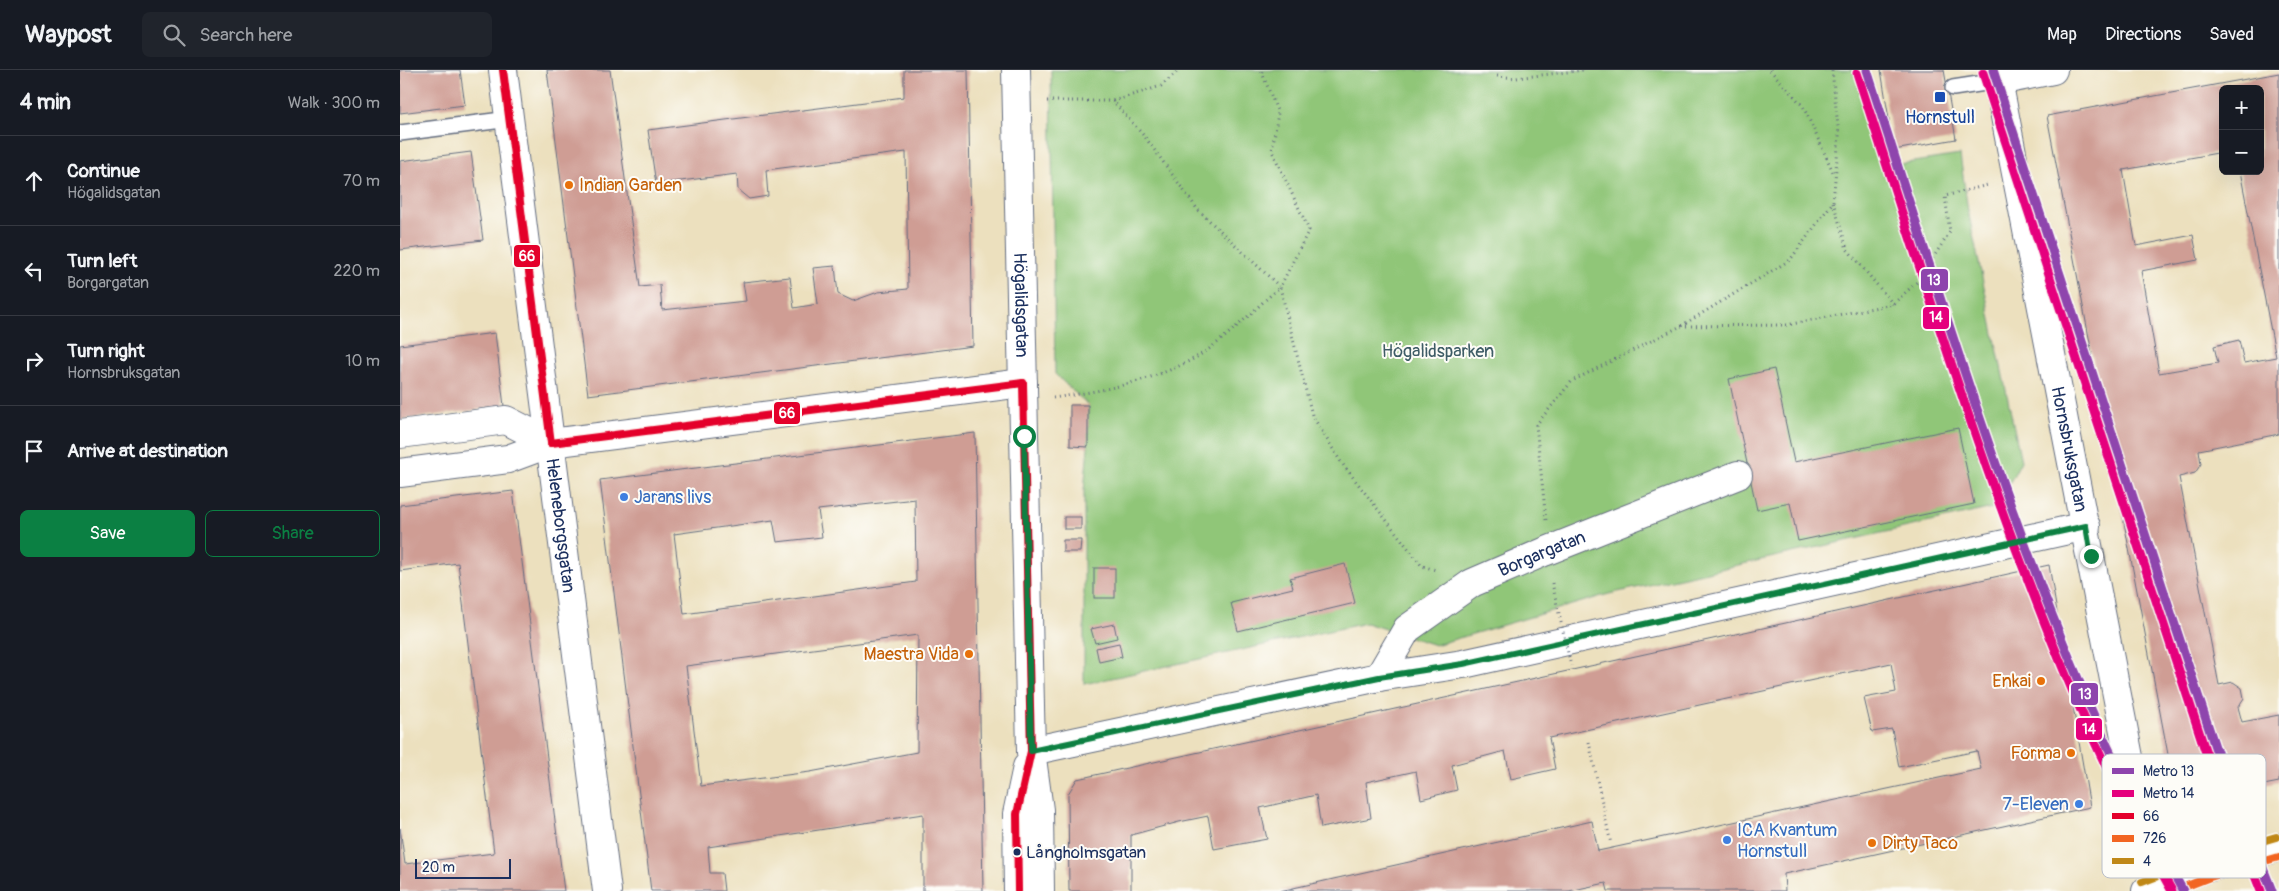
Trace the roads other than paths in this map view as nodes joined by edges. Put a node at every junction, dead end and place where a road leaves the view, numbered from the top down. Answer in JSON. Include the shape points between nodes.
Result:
{"nodes":[{"id":1,"x":503,"y":70,"type":"edge"},
{"id":2,"x":1016,"y":70,"type":"edge"},
{"id":3,"x":2054,"y":70,"type":"edge"},
{"id":4,"x":1997,"y":75,"type":"edge"},
{"id":5,"x":1953,"y":88,"type":"dead end"},
{"id":6,"x":510,"y":120,"type":"junction"},
{"id":7,"x":400,"y":133,"type":"edge"},
{"id":8,"x":1023,"y":393,"type":"junction"},
{"id":9,"x":400,"y":434,"type":"edge"},
{"id":10,"x":551,"y":442,"type":"junction"},
{"id":11,"x":400,"y":474,"type":"edge"},
{"id":12,"x":1738,"y":475,"type":"dead end"},
{"id":13,"x":2086,"y":526,"type":"junction"},
{"id":14,"x":1379,"y":677,"type":"junction"},
{"id":15,"x":1031,"y":751,"type":"junction"},
{"id":16,"x":2129,"y":754,"type":"edge"},
{"id":17,"x":2279,"y":847,"type":"edge"},
{"id":18,"x":2266,"y":851,"type":"edge"},
{"id":19,"x":2183,"y":878,"type":"edge"},
{"id":20,"x":2154,"y":890,"type":"edge"},
{"id":21,"x":607,"y":891,"type":"edge"},
{"id":22,"x":1018,"y":891,"type":"edge"},
{"id":23,"x":1040,"y":891,"type":"edge"}],
"edges":[{"from":1,"to":6,"type":"street","name":"Heleneborgsgatan"},
{"from":2,"to":8,"type":"street","name":"Högalidsgatan"},
{"from":3,"to":4,"type":"street"},
{"from":4,"to":5,"type":"lane"},
{"from":4,"to":13,"type":"street","name":"Hornsbruksgatan"},
{"from":6,"to":7,"type":"lane"},
{"from":6,"to":10,"type":"street","name":"Heleneborgsgatan"},
{"from":8,"to":10,"type":"street"},
{"from":8,"to":15,"type":"street","name":"Högalidsgatan"},
{"from":9,"to":10,"type":"street","via":[[506,420]]},
{"from":10,"to":11,"type":"street","via":[[508,459]]},
{"from":10,"to":21,"type":"street","name":"Heleneborgsgatan"},
{"from":12,"to":14,"type":"street","name":"Borgargatan","via":[[1472,583],[1407,628]]},
{"from":13,"to":14,"type":"street","via":[[1463,664]]},
{"from":13,"to":16,"type":"street","name":"Hornsbruksgatan"},
{"from":14,"to":15,"type":"street"},
{"from":15,"to":22,"type":"street","name":"Högalidsgatan","via":[[1017,814]]},
{"from":15,"to":23,"type":"street","name":"Högalidsgatan","via":[[1039,810]]},
{"from":17,"to":18,"type":"street"},
{"from":19,"to":20,"type":"street"}]}
